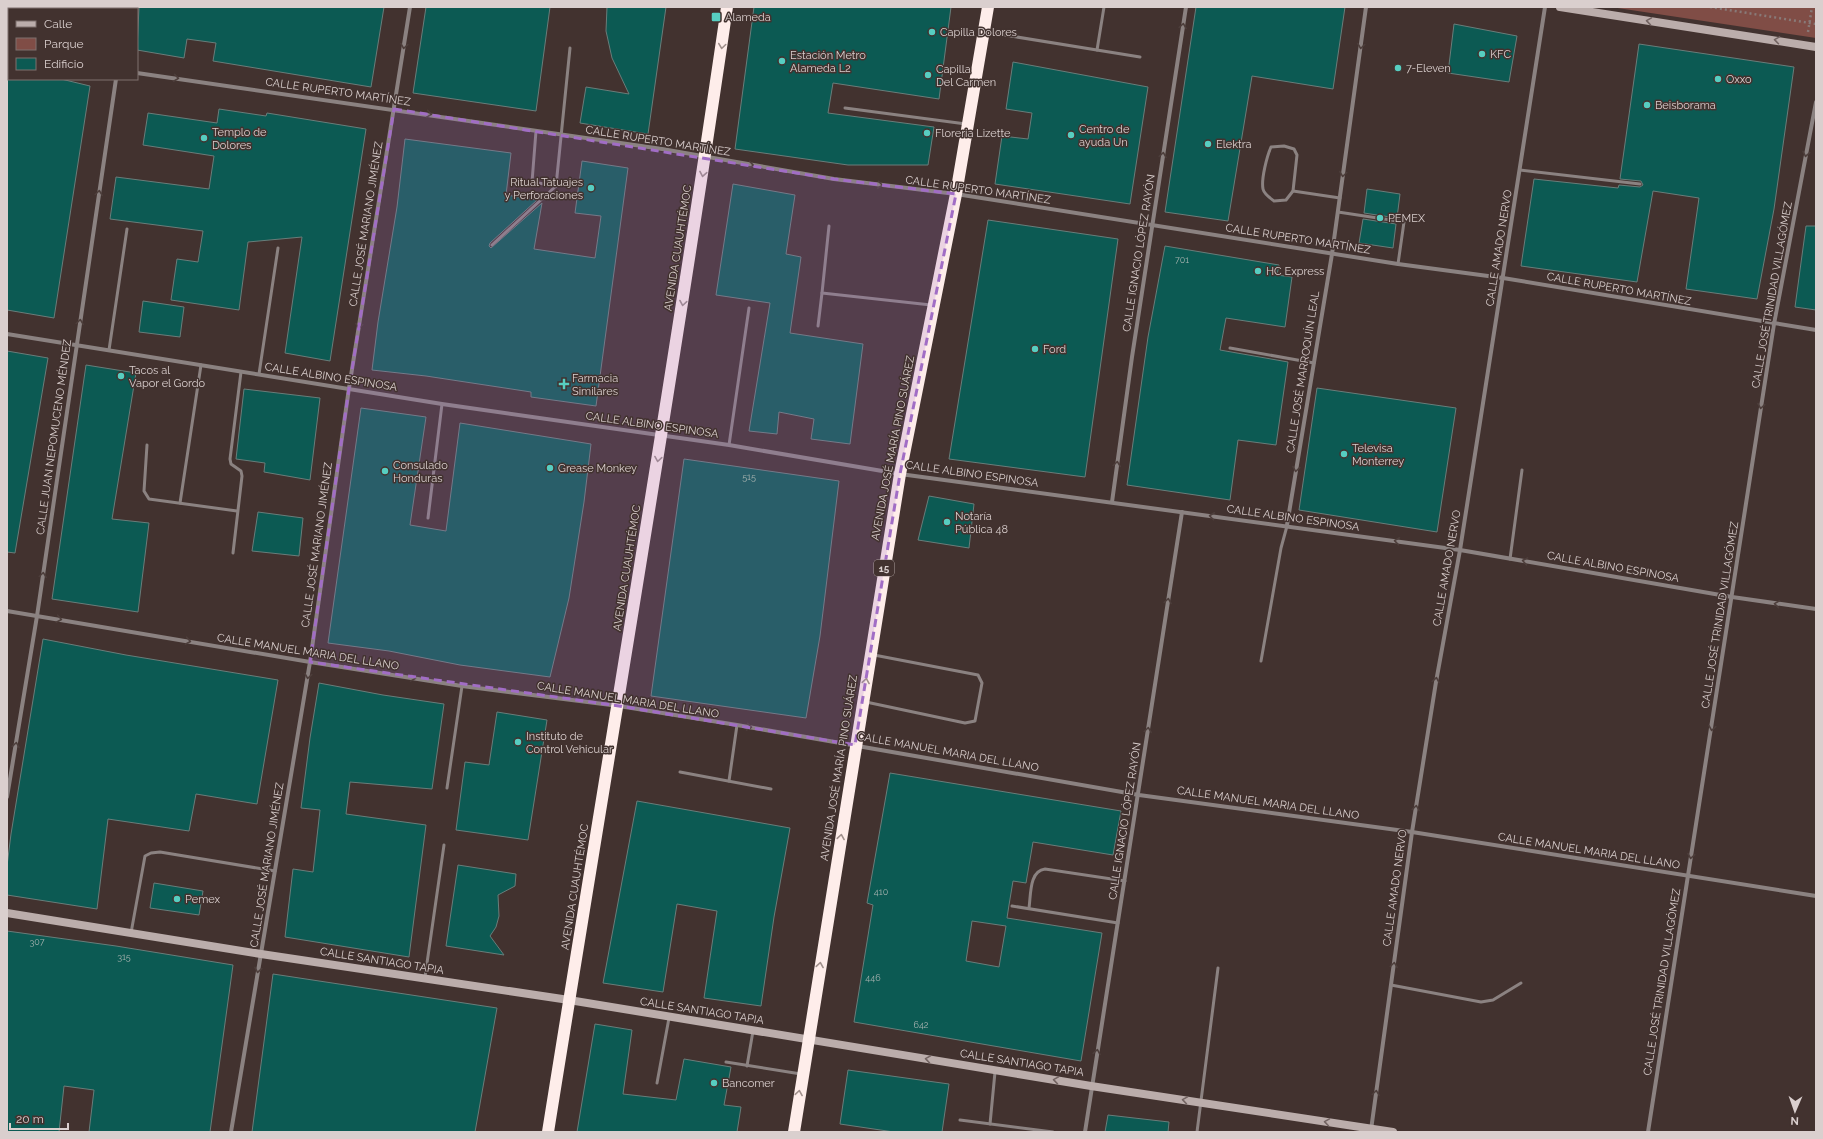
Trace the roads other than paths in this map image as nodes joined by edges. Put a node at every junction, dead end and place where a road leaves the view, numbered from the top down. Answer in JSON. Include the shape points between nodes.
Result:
{"nodes":[{"id":1,"x":410,"y":7,"type":"edge"},
{"id":2,"x":728,"y":7,"type":"edge"},
{"id":3,"x":988,"y":7,"type":"edge"},
{"id":4,"x":1104,"y":7,"type":"edge"},
{"id":5,"x":1186,"y":7,"type":"edge"},
{"id":6,"x":1366,"y":7,"type":"edge"},
{"id":7,"x":1546,"y":7,"type":"edge"},
{"id":8,"x":1560,"y":7,"type":"edge"},
{"id":9,"x":984,"y":32,"type":"junction"},
{"id":10,"x":1816,"y":46,"type":"edge"},
{"id":11,"x":570,"y":48,"type":"dead end"},
{"id":12,"x":1097,"y":50,"type":"junction"},
{"id":13,"x":1140,"y":57,"type":"dead end"},
{"id":14,"x":138,"y":73,"type":"edge"},
{"id":15,"x":116,"y":80,"type":"edge"},
{"id":16,"x":1816,"y":102,"type":"edge"},
{"id":17,"x":845,"y":108,"type":"dead end"},
{"id":18,"x":394,"y":109,"type":"junction"},
{"id":19,"x":968,"y":125,"type":"junction"},
{"id":20,"x":536,"y":131,"type":"junction"},
{"id":21,"x":562,"y":134,"type":"junction"},
{"id":22,"x":706,"y":158,"type":"junction"},
{"id":23,"x":1520,"y":170,"type":"junction"},
{"id":24,"x":1640,"y":184,"type":"dead end"},
{"id":25,"x":556,"y":186,"type":"junction"},
{"id":26,"x":1293,"y":191,"type":"junction"},
{"id":27,"x":956,"y":194,"type":"junction"},
{"id":28,"x":1340,"y":198,"type":"junction"},
{"id":29,"x":1338,"y":212,"type":"junction"},
{"id":30,"x":829,"y":226,"type":"dead end"},
{"id":31,"x":1152,"y":226,"type":"junction"},
{"id":32,"x":127,"y":229,"type":"dead end"},
{"id":33,"x":492,"y":245,"type":"dead end"},
{"id":34,"x":278,"y":248,"type":"dead end"},
{"id":35,"x":1332,"y":254,"type":"junction"},
{"id":36,"x":1398,"y":264,"type":"junction"},
{"id":37,"x":1503,"y":278,"type":"junction"},
{"id":38,"x":822,"y":293,"type":"junction"},
{"id":39,"x":933,"y":306,"type":"junction"},
{"id":40,"x":749,"y":308,"type":"dead end"},
{"id":41,"x":1774,"y":324,"type":"junction"},
{"id":42,"x":818,"y":326,"type":"dead end"},
{"id":43,"x":1816,"y":330,"type":"edge"},
{"id":44,"x":7,"y":334,"type":"edge"},
{"id":45,"x":77,"y":345,"type":"junction"},
{"id":46,"x":1230,"y":348,"type":"dead end"},
{"id":47,"x":109,"y":350,"type":"junction"},
{"id":48,"x":1314,"y":364,"type":"junction"},
{"id":49,"x":201,"y":365,"type":"junction"},
{"id":50,"x":241,"y":372,"type":"junction"},
{"id":51,"x":260,"y":374,"type":"junction"},
{"id":52,"x":348,"y":388,"type":"junction"},
{"id":53,"x":442,"y":404,"type":"junction"},
{"id":54,"x":662,"y":435,"type":"junction"},
{"id":55,"x":148,"y":445,"type":"dead end"},
{"id":56,"x":729,"y":445,"type":"junction"},
{"id":57,"x":1522,"y":470,"type":"dead end"},
{"id":58,"x":900,"y":474,"type":"junction"},
{"id":59,"x":1112,"y":502,"type":"junction"},
{"id":60,"x":180,"y":503,"type":"junction"},
{"id":61,"x":237,"y":511,"type":"junction"},
{"id":62,"x":1182,"y":512,"type":"junction"},
{"id":63,"x":428,"y":518,"type":"dead end"},
{"id":64,"x":1287,"y":526,"type":"junction"},
{"id":65,"x":1460,"y":550,"type":"junction"},
{"id":66,"x":233,"y":553,"type":"dead end"},
{"id":67,"x":1510,"y":559,"type":"junction"},
{"id":68,"x":1732,"y":597,"type":"junction"},
{"id":69,"x":1816,"y":610,"type":"edge"},
{"id":70,"x":7,"y":611,"type":"edge"},
{"id":71,"x":37,"y":616,"type":"junction"},
{"id":72,"x":870,"y":654,"type":"junction"},
{"id":73,"x":1261,"y":661,"type":"dead end"},
{"id":74,"x":310,"y":662,"type":"junction"},
{"id":75,"x":462,"y":686,"type":"junction"},
{"id":76,"x":862,"y":702,"type":"junction"},
{"id":77,"x":619,"y":706,"type":"junction"},
{"id":78,"x":737,"y":725,"type":"junction"},
{"id":79,"x":855,"y":745,"type":"junction"},
{"id":80,"x":680,"y":772,"type":"dead end"},
{"id":81,"x":729,"y":781,"type":"junction"},
{"id":82,"x":447,"y":788,"type":"dead end"},
{"id":83,"x":771,"y":789,"type":"dead end"},
{"id":84,"x":1139,"y":795,"type":"junction"},
{"id":85,"x":7,"y":797,"type":"edge"},
{"id":86,"x":1412,"y":832,"type":"junction"},
{"id":87,"x":444,"y":845,"type":"dead end"},
{"id":88,"x":275,"y":871,"type":"junction"},
{"id":89,"x":1688,"y":876,"type":"junction"},
{"id":90,"x":1125,"y":881,"type":"junction"},
{"id":91,"x":1816,"y":896,"type":"edge"},
{"id":92,"x":1012,"y":906,"type":"dead end"},
{"id":93,"x":1029,"y":908,"type":"junction"},
{"id":94,"x":7,"y":913,"type":"edge"},
{"id":95,"x":1118,"y":923,"type":"junction"},
{"id":96,"x":131,"y":934,"type":"junction"},
{"id":97,"x":261,"y":954,"type":"junction"},
{"id":98,"x":1218,"y":968,"type":"dead end"},
{"id":99,"x":424,"y":979,"type":"junction"},
{"id":100,"x":1521,"y":983,"type":"dead end"},
{"id":101,"x":1391,"y":985,"type":"junction"},
{"id":102,"x":569,"y":1000,"type":"junction"},
{"id":103,"x":669,"y":1017,"type":"junction"},
{"id":104,"x":753,"y":1031,"type":"junction"},
{"id":105,"x":808,"y":1039,"type":"junction"},
{"id":106,"x":726,"y":1062,"type":"dead end"},
{"id":107,"x":747,"y":1066,"type":"junction"},
{"id":108,"x":995,"y":1070,"type":"junction"},
{"id":109,"x":802,"y":1074,"type":"junction"},
{"id":110,"x":657,"y":1083,"type":"dead end"},
{"id":111,"x":1092,"y":1086,"type":"junction"},
{"id":112,"x":1202,"y":1103,"type":"junction"},
{"id":113,"x":960,"y":1120,"type":"dead end"},
{"id":114,"x":990,"y":1124,"type":"junction"},
{"id":115,"x":1371,"y":1130,"type":"edge"},
{"id":116,"x":231,"y":1132,"type":"edge"},
{"id":117,"x":548,"y":1132,"type":"edge"},
{"id":118,"x":794,"y":1132,"type":"edge"},
{"id":119,"x":1053,"y":1132,"type":"edge"},
{"id":120,"x":1085,"y":1132,"type":"edge"},
{"id":121,"x":1197,"y":1132,"type":"edge"},
{"id":122,"x":1393,"y":1132,"type":"edge"},
{"id":123,"x":1648,"y":1132,"type":"edge"}],
"edges":[{"from":1,"to":18,"type":"street","name":"CALLE JOSÉ MARIANO JIMÉNEZ","one_way":true},
{"from":2,"to":22,"type":"highway","name":"AVENIDA CUAUHTÉMOC","one_way":true},
{"from":3,"to":9,"type":"highway","name":"AVENIDA JOSÉ MARÍA PINO SUÁREZ","number":"15"},
{"from":4,"to":12,"type":"lane"},
{"from":31,"to":5,"type":"street","name":"CALLE IGNACIO LÓPEZ RAYÓN","one_way":true},
{"from":6,"to":28,"type":"street","name":"CALLE JOSÉ MARROQUÍN LEAL","one_way":true},
{"from":7,"to":23,"type":"street","name":"CALLE AMADO NERVO"},
{"from":10,"to":8,"type":"street","one_way":true},
{"from":9,"to":12,"type":"lane"},
{"from":9,"to":19,"type":"highway","name":"AVENIDA JOSÉ MARÍA PINO SUÁREZ","number":"15"},
{"from":11,"to":21,"type":"lane"},
{"from":12,"to":13,"type":"lane"},
{"from":14,"to":18,"type":"street","name":"CALLE RUPERTO MARTÍNEZ","one_way":true},
{"from":45,"to":15,"type":"street","name":"CALLE JUAN NEPOMUCENO MÉNDEZ","one_way":true},
{"from":16,"to":41,"type":"street","name":"CALLE JOSÉ TRINIDAD VILLAGÓMEZ","one_way":true},
{"from":17,"to":19,"type":"lane"},
{"from":18,"to":20,"type":"street","name":"CALLE RUPERTO MARTÍNEZ","one_way":true},
{"from":18,"to":52,"type":"street","name":"CALLE JOSÉ MARIANO JIMÉNEZ","one_way":true},
{"from":19,"to":27,"type":"highway","name":"AVENIDA JOSÉ MARÍA PINO SUÁREZ","number":"15"},
{"from":20,"to":21,"type":"street","name":"CALLE RUPERTO MARTÍNEZ"},
{"from":20,"to":25,"type":"lane","via":[[532,182]]},
{"from":21,"to":22,"type":"street","name":"CALLE RUPERTO MARTÍNEZ"},
{"from":21,"to":25,"type":"lane"},
{"from":22,"to":27,"type":"street","name":"CALLE RUPERTO MARTÍNEZ","one_way":true,"via":[[834,179]]},
{"from":22,"to":54,"type":"highway","name":"AVENIDA CUAUHTÉMOC","one_way":true},
{"from":23,"to":24,"type":"lane"},
{"from":23,"to":37,"type":"street","name":"CALLE AMADO NERVO"},
{"from":25,"to":33,"type":"lane"},
{"from":26,"to":26,"type":"lane","via":[[1286,200],[1274,201],[1266,195],[1263,189],[1267,156],[1271,147],[1284,146],[1294,149],[1297,155]]},
{"from":26,"to":28,"type":"lane"},
{"from":27,"to":31,"type":"street","name":"CALLE RUPERTO MARTÍNEZ"},
{"from":27,"to":39,"type":"highway","name":"AVENIDA JOSÉ MARÍA PINO SUÁREZ","number":"15"},
{"from":28,"to":29,"type":"street","name":"CALLE JOSÉ MARROQUÍN LEAL"},
{"from":29,"to":35,"type":"street","name":"CALLE JOSÉ MARROQUÍN LEAL"},
{"from":29,"to":36,"type":"lane","via":[[1404,222]]},
{"from":30,"to":38,"type":"lane"},
{"from":31,"to":35,"type":"street","name":"CALLE RUPERTO MARTÍNEZ"},
{"from":59,"to":31,"type":"street","name":"CALLE IGNACIO LÓPEZ RAYÓN","one_way":true},
{"from":32,"to":47,"type":"lane"},
{"from":34,"to":51,"type":"lane"},
{"from":35,"to":36,"type":"street","name":"CALLE RUPERTO MARTÍNEZ"},
{"from":35,"to":48,"type":"street","name":"CALLE JOSÉ MARROQUÍN LEAL"},
{"from":36,"to":37,"type":"street","name":"CALLE RUPERTO MARTÍNEZ"},
{"from":37,"to":41,"type":"street","name":"CALLE RUPERTO MARTÍNEZ"},
{"from":37,"to":65,"type":"street","name":"CALLE AMADO NERVO"},
{"from":38,"to":39,"type":"lane"},
{"from":38,"to":42,"type":"lane"},
{"from":39,"to":58,"type":"highway","name":"AVENIDA JOSÉ MARÍA PINO SUÁREZ","number":"15"},
{"from":40,"to":56,"type":"lane"},
{"from":41,"to":43,"type":"street","name":"CALLE RUPERTO MARTÍNEZ"},
{"from":41,"to":68,"type":"street","name":"CALLE JOSÉ TRINIDAD VILLAGÓMEZ","one_way":true},
{"from":44,"to":45,"type":"street","name":"CALLE ALBINO ESPINOSA"},
{"from":45,"to":47,"type":"street","name":"CALLE ALBINO ESPINOSA"},
{"from":71,"to":45,"type":"street","name":"CALLE JUAN NEPOMUCENO MÉNDEZ","one_way":true},
{"from":46,"to":48,"type":"lane"},
{"from":47,"to":49,"type":"street","name":"CALLE ALBINO ESPINOSA"},
{"from":48,"to":64,"type":"street","name":"CALLE JOSÉ MARROQUÍN LEAL","one_way":true},
{"from":49,"to":50,"type":"street","name":"CALLE ALBINO ESPINOSA"},
{"from":49,"to":60,"type":"lane"},
{"from":50,"to":51,"type":"street","name":"CALLE ALBINO ESPINOSA"},
{"from":50,"to":61,"type":"lane","via":[[230,461],[242,474]]},
{"from":51,"to":52,"type":"street","name":"CALLE ALBINO ESPINOSA"},
{"from":52,"to":53,"type":"street","name":"CALLE ALBINO ESPINOSA"},
{"from":52,"to":74,"type":"street","name":"CALLE JOSÉ MARIANO JIMÉNEZ"},
{"from":53,"to":54,"type":"street","name":"CALLE ALBINO ESPINOSA"},
{"from":53,"to":63,"type":"lane"},
{"from":54,"to":56,"type":"street","name":"CALLE ALBINO ESPINOSA"},
{"from":54,"to":77,"type":"highway","name":"AVENIDA CUAUHTÉMOC","one_way":true},
{"from":55,"to":60,"type":"lane","via":[[145,495],[152,500]]},
{"from":56,"to":58,"type":"street","name":"CALLE ALBINO ESPINOSA"},
{"from":57,"to":67,"type":"lane"},
{"from":58,"to":59,"type":"street","name":"CALLE ALBINO ESPINOSA"},
{"from":58,"to":72,"type":"highway","name":"AVENIDA JOSÉ MARÍA PINO SUÁREZ","number":"15"},
{"from":59,"to":62,"type":"street","name":"CALLE ALBINO ESPINOSA"},
{"from":60,"to":61,"type":"lane"},
{"from":61,"to":66,"type":"lane"},
{"from":64,"to":62,"type":"street","name":"CALLE ALBINO ESPINOSA","one_way":true},
{"from":84,"to":62,"type":"street","name":"CALLE IGNACIO LÓPEZ RAYÓN","one_way":true},
{"from":65,"to":64,"type":"street","name":"CALLE ALBINO ESPINOSA","one_way":true},
{"from":64,"to":73,"type":"lane"},
{"from":65,"to":67,"type":"street","name":"CALLE ALBINO ESPINOSA"},
{"from":86,"to":65,"type":"street","name":"CALLE AMADO NERVO","one_way":true},
{"from":68,"to":67,"type":"street","name":"CALLE ALBINO ESPINOSA","one_way":true},
{"from":69,"to":68,"type":"street","name":"CALLE ALBINO ESPINOSA","one_way":true},
{"from":68,"to":89,"type":"street","name":"CALLE JOSÉ TRINIDAD VILLAGÓMEZ","one_way":true},
{"from":70,"to":71,"type":"street","name":"CALLE MANUEL MARIA DEL LLANO"},
{"from":71,"to":74,"type":"street","name":"CALLE MANUEL MARIA DEL LLANO","one_way":true},
{"from":85,"to":71,"type":"street","name":"CALLE JUAN NEPOMUCENO MÉNDEZ","one_way":true},
{"from":76,"to":72,"type":"highway","name":"AVENIDA JOSÉ MARÍA PINO SUÁREZ","number":"15","one_way":true},
{"from":72,"to":76,"type":"lane","via":[[978,675],[982,683],[975,721],[965,723]]},
{"from":74,"to":75,"type":"street","name":"CALLE MANUEL MARIA DEL LLANO","one_way":true},
{"from":74,"to":88,"type":"street","name":"CALLE JOSÉ MARIANO JIMÉNEZ","one_way":true},
{"from":75,"to":77,"type":"street","name":"CALLE MANUEL MARIA DEL LLANO"},
{"from":75,"to":82,"type":"lane"},
{"from":76,"to":79,"type":"highway","name":"AVENIDA JOSÉ MARÍA PINO SUÁREZ","number":"15"},
{"from":77,"to":78,"type":"street","name":"CALLE MANUEL MARIA DEL LLANO"},
{"from":77,"to":102,"type":"highway","name":"AVENIDA CUAUHTÉMOC"},
{"from":78,"to":79,"type":"street","name":"CALLE MANUEL MARIA DEL LLANO","one_way":true},
{"from":78,"to":81,"type":"lane"},
{"from":79,"to":84,"type":"street","name":"CALLE MANUEL MARIA DEL LLANO"},
{"from":105,"to":79,"type":"highway","name":"AVENIDA JOSÉ MARÍA PINO SUÁREZ","number":"15","one_way":true},
{"from":80,"to":81,"type":"lane"},
{"from":81,"to":83,"type":"lane"},
{"from":84,"to":86,"type":"street","name":"CALLE MANUEL MARIA DEL LLANO"},
{"from":84,"to":90,"type":"street","name":"CALLE IGNACIO LÓPEZ RAYÓN"},
{"from":86,"to":89,"type":"street","name":"CALLE MANUEL MARIA DEL LLANO"},
{"from":101,"to":86,"type":"street","name":"CALLE AMADO NERVO","one_way":true},
{"from":87,"to":99,"type":"lane"},
{"from":88,"to":96,"type":"lane","via":[[151,852],[146,856]]},
{"from":88,"to":97,"type":"street","name":"CALLE JOSÉ MARIANO JIMÉNEZ"},
{"from":89,"to":91,"type":"street","name":"CALLE MANUEL MARIA DEL LLANO"},
{"from":89,"to":123,"type":"street","name":"CALLE JOSÉ TRINIDAD VILLAGÓMEZ"},
{"from":90,"to":93,"type":"lane","via":[[1039,870],[1034,874]]},
{"from":90,"to":95,"type":"street","name":"CALLE IGNACIO LÓPEZ RAYÓN"},
{"from":92,"to":93,"type":"lane"},
{"from":93,"to":95,"type":"lane"},
{"from":94,"to":96,"type":"street","name":"CALLE SANTIAGO TAPIA"},
{"from":111,"to":95,"type":"street","name":"CALLE IGNACIO LÓPEZ RAYÓN","one_way":true},
{"from":96,"to":97,"type":"street","name":"CALLE SANTIAGO TAPIA"},
{"from":97,"to":99,"type":"street","name":"CALLE SANTIAGO TAPIA"},
{"from":97,"to":116,"type":"street","name":"CALLE JOSÉ MARIANO JIMÉNEZ","one_way":true},
{"from":98,"to":112,"type":"lane"},
{"from":99,"to":102,"type":"street","name":"CALLE SANTIAGO TAPIA"},
{"from":100,"to":101,"type":"lane","via":[[1492,1000],[1481,1002]]},
{"from":115,"to":101,"type":"street","name":"CALLE AMADO NERVO","one_way":true},
{"from":102,"to":103,"type":"street","name":"CALLE SANTIAGO TAPIA"},
{"from":102,"to":117,"type":"highway","name":"AVENIDA CUAUHTÉMOC"},
{"from":103,"to":104,"type":"street","name":"CALLE SANTIAGO TAPIA"},
{"from":103,"to":110,"type":"lane"},
{"from":104,"to":105,"type":"street","name":"CALLE SANTIAGO TAPIA"},
{"from":104,"to":107,"type":"lane"},
{"from":108,"to":105,"type":"street","name":"CALLE SANTIAGO TAPIA","one_way":true},
{"from":105,"to":109,"type":"highway","name":"AVENIDA JOSÉ MARÍA PINO SUÁREZ","number":"15"},
{"from":106,"to":107,"type":"lane"},
{"from":107,"to":109,"type":"lane"},
{"from":111,"to":108,"type":"street","name":"CALLE SANTIAGO TAPIA","one_way":true},
{"from":108,"to":114,"type":"lane"},
{"from":118,"to":109,"type":"highway","name":"AVENIDA JOSÉ MARÍA PINO SUÁREZ","number":"15","one_way":true},
{"from":112,"to":111,"type":"street","name":"CALLE SANTIAGO TAPIA","one_way":true},
{"from":111,"to":120,"type":"street","name":"CALLE IGNACIO LÓPEZ RAYÓN"},
{"from":115,"to":112,"type":"street","name":"CALLE SANTIAGO TAPIA","one_way":true},
{"from":112,"to":121,"type":"lane"},
{"from":113,"to":114,"type":"lane"},
{"from":114,"to":119,"type":"lane"},
{"from":115,"to":122,"type":"street","name":"CALLE SANTIAGO TAPIA"}]}
